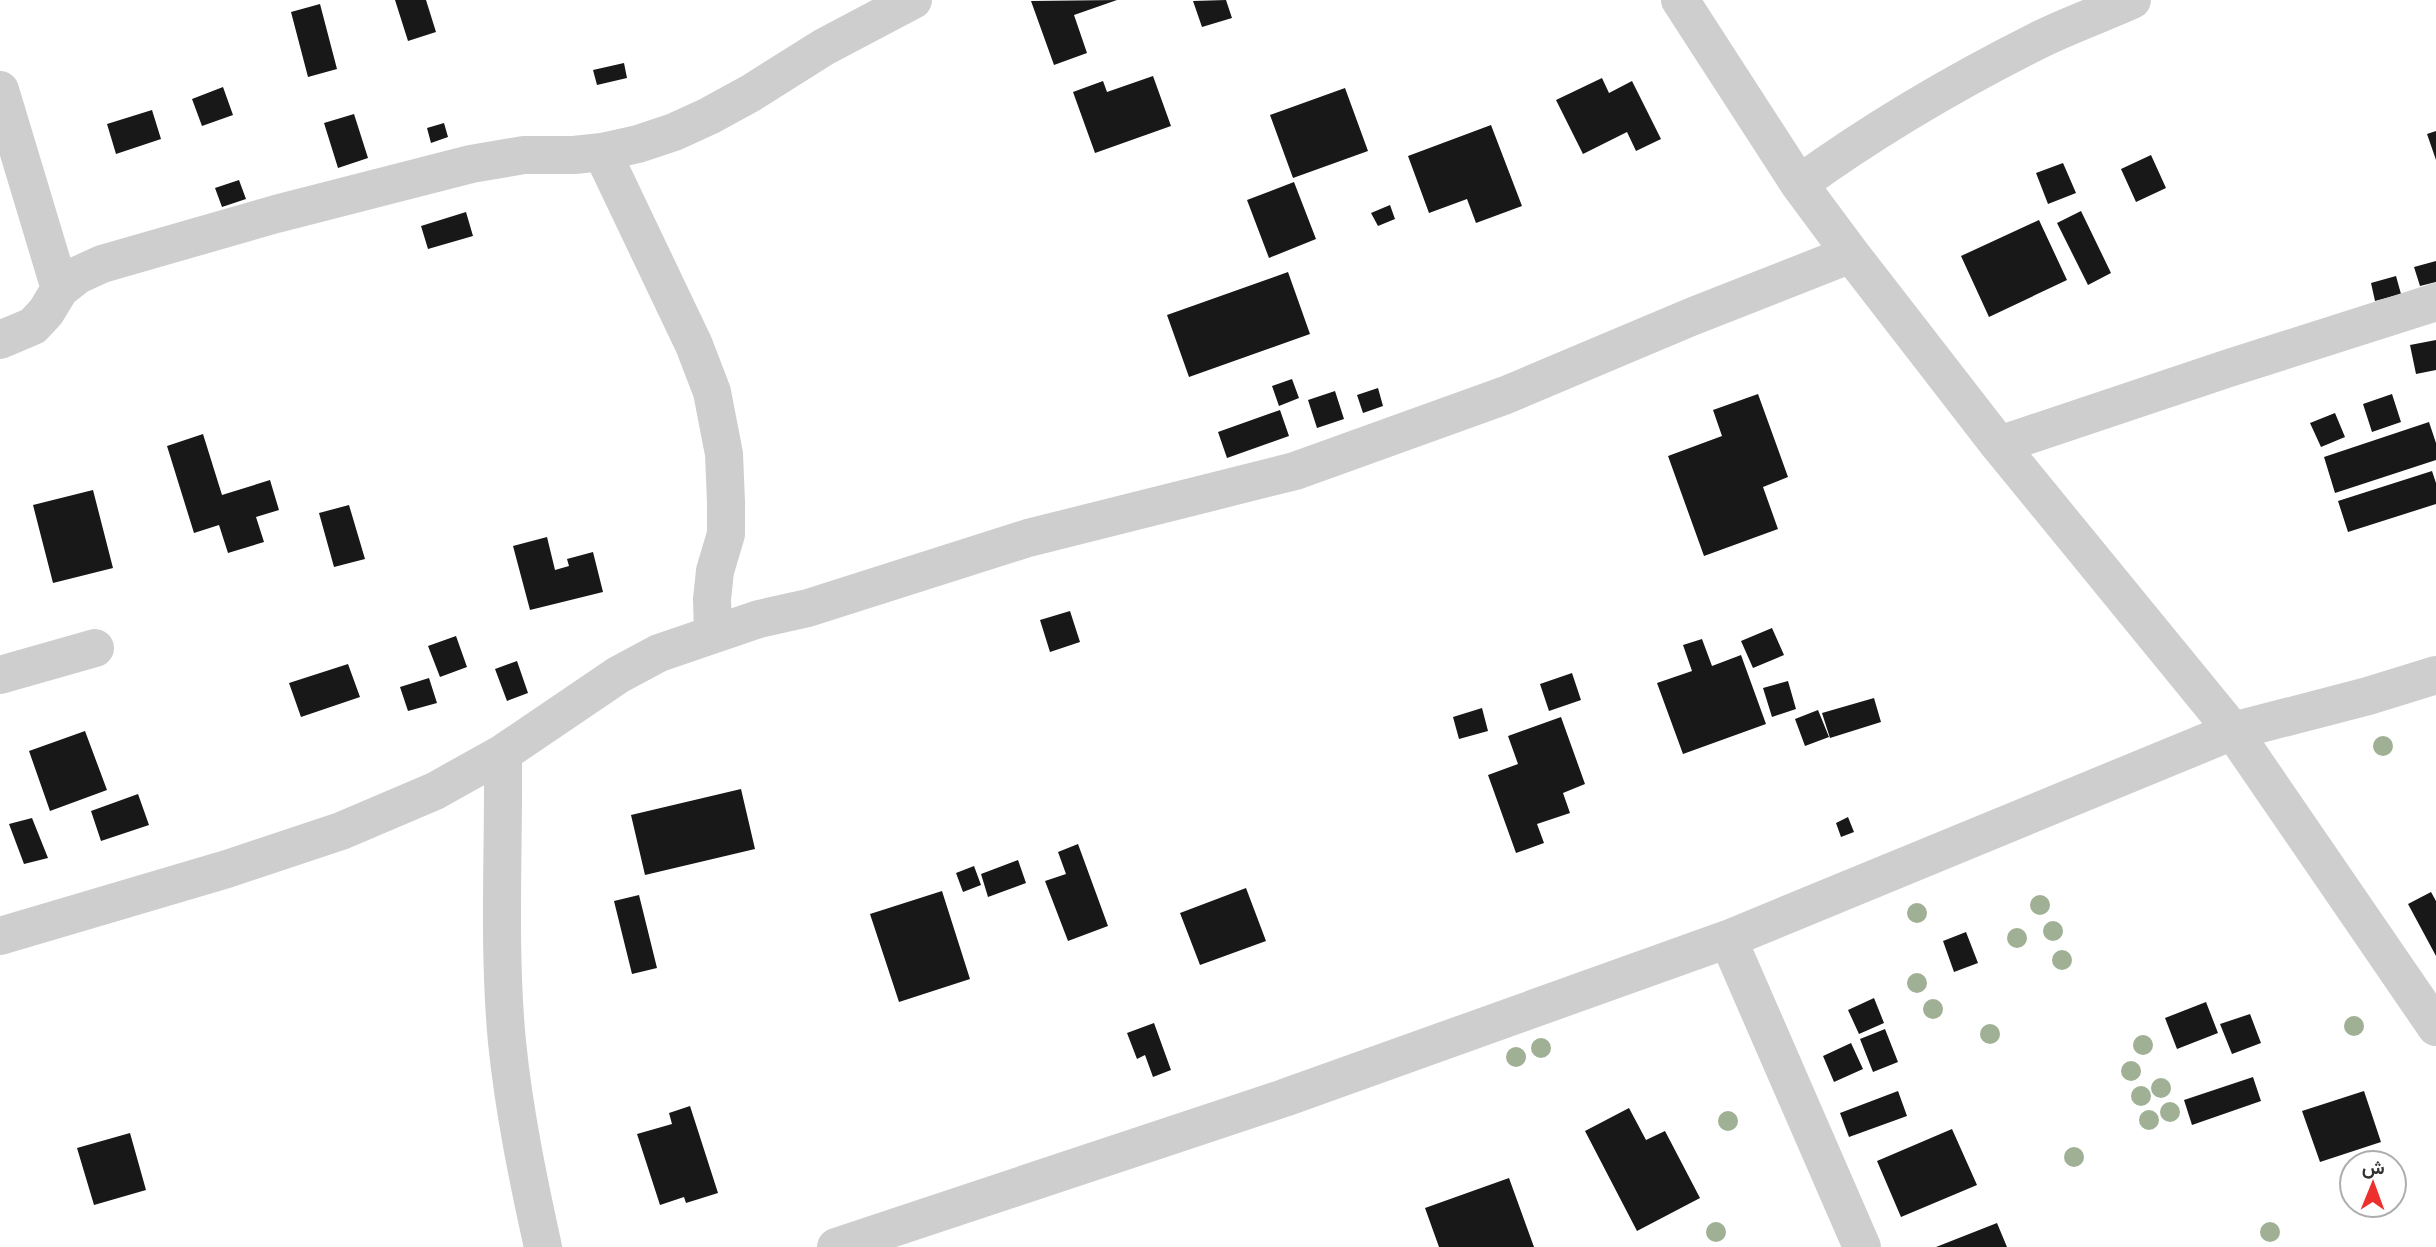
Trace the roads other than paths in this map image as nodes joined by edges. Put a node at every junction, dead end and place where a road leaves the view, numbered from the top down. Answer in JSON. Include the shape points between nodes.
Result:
{"nodes":[{"id":1,"x":913,"y":0,"type":"edge"},
{"id":2,"x":1679,"y":0,"type":"edge"},
{"id":3,"x":2133,"y":0,"type":"edge"},
{"id":4,"x":0,"y":90,"type":"edge"},
{"id":5,"x":602,"y":152,"type":"junction"},
{"id":6,"x":1799,"y":184,"type":"junction"},
{"id":7,"x":1851,"y":254,"type":"junction"},
{"id":8,"x":60,"y":289,"type":"junction"},
{"id":9,"x":2436,"y":302,"type":"edge"},
{"id":10,"x":0,"y":340,"type":"edge"},
{"id":11,"x":1999,"y":445,"type":"junction"},
{"id":12,"x":713,"y":633,"type":"junction"},
{"id":13,"x":95,"y":648,"type":"dead end"},
{"id":14,"x":0,"y":675,"type":"edge"},
{"id":15,"x":2436,"y":675,"type":"edge"},
{"id":16,"x":2233,"y":731,"type":"junction"},
{"id":17,"x":503,"y":753,"type":"junction"},
{"id":18,"x":0,"y":936,"type":"edge"},
{"id":19,"x":1728,"y":939,"type":"junction"},
{"id":20,"x":2436,"y":1027,"type":"edge"},
{"id":21,"x":543,"y":1247,"type":"edge"},
{"id":22,"x":836,"y":1247,"type":"edge"},
{"id":23,"x":1862,"y":1247,"type":"edge"}],
"edges":[{"from":1,"to":5,"type":"street","via":[[709,116],[674,132]]},
{"from":2,"to":6,"type":"street"},
{"from":3,"to":6,"type":"street","via":[[1969,76]]},
{"from":4,"to":8,"type":"street"},
{"from":5,"to":8,"type":"street","via":[[524,155],[419,177],[102,264]]},
{"from":5,"to":12,"type":"street","via":[[712,392],[724,454],[726,502],[726,534],[712,599]]},
{"from":6,"to":7,"type":"street"},
{"from":7,"to":11,"type":"street"},
{"from":7,"to":12,"type":"street","via":[[1506,395],[1295,471],[1028,538]]},
{"from":8,"to":10,"type":"street","via":[[33,326]]},
{"from":9,"to":11,"type":"street"},
{"from":11,"to":16,"type":"street"},
{"from":12,"to":17,"type":"street","via":[[659,653],[618,675]]},
{"from":13,"to":14,"type":"street"},
{"from":15,"to":16,"type":"street"},
{"from":16,"to":19,"type":"street"},
{"from":16,"to":20,"type":"street"},
{"from":17,"to":18,"type":"street","via":[[435,791],[341,831]]},
{"from":17,"to":21,"type":"street","via":[[507,1041],[521,1148]]},
{"from":19,"to":22,"type":"street","via":[[1284,1098]]},
{"from":19,"to":23,"type":"street"}]}
